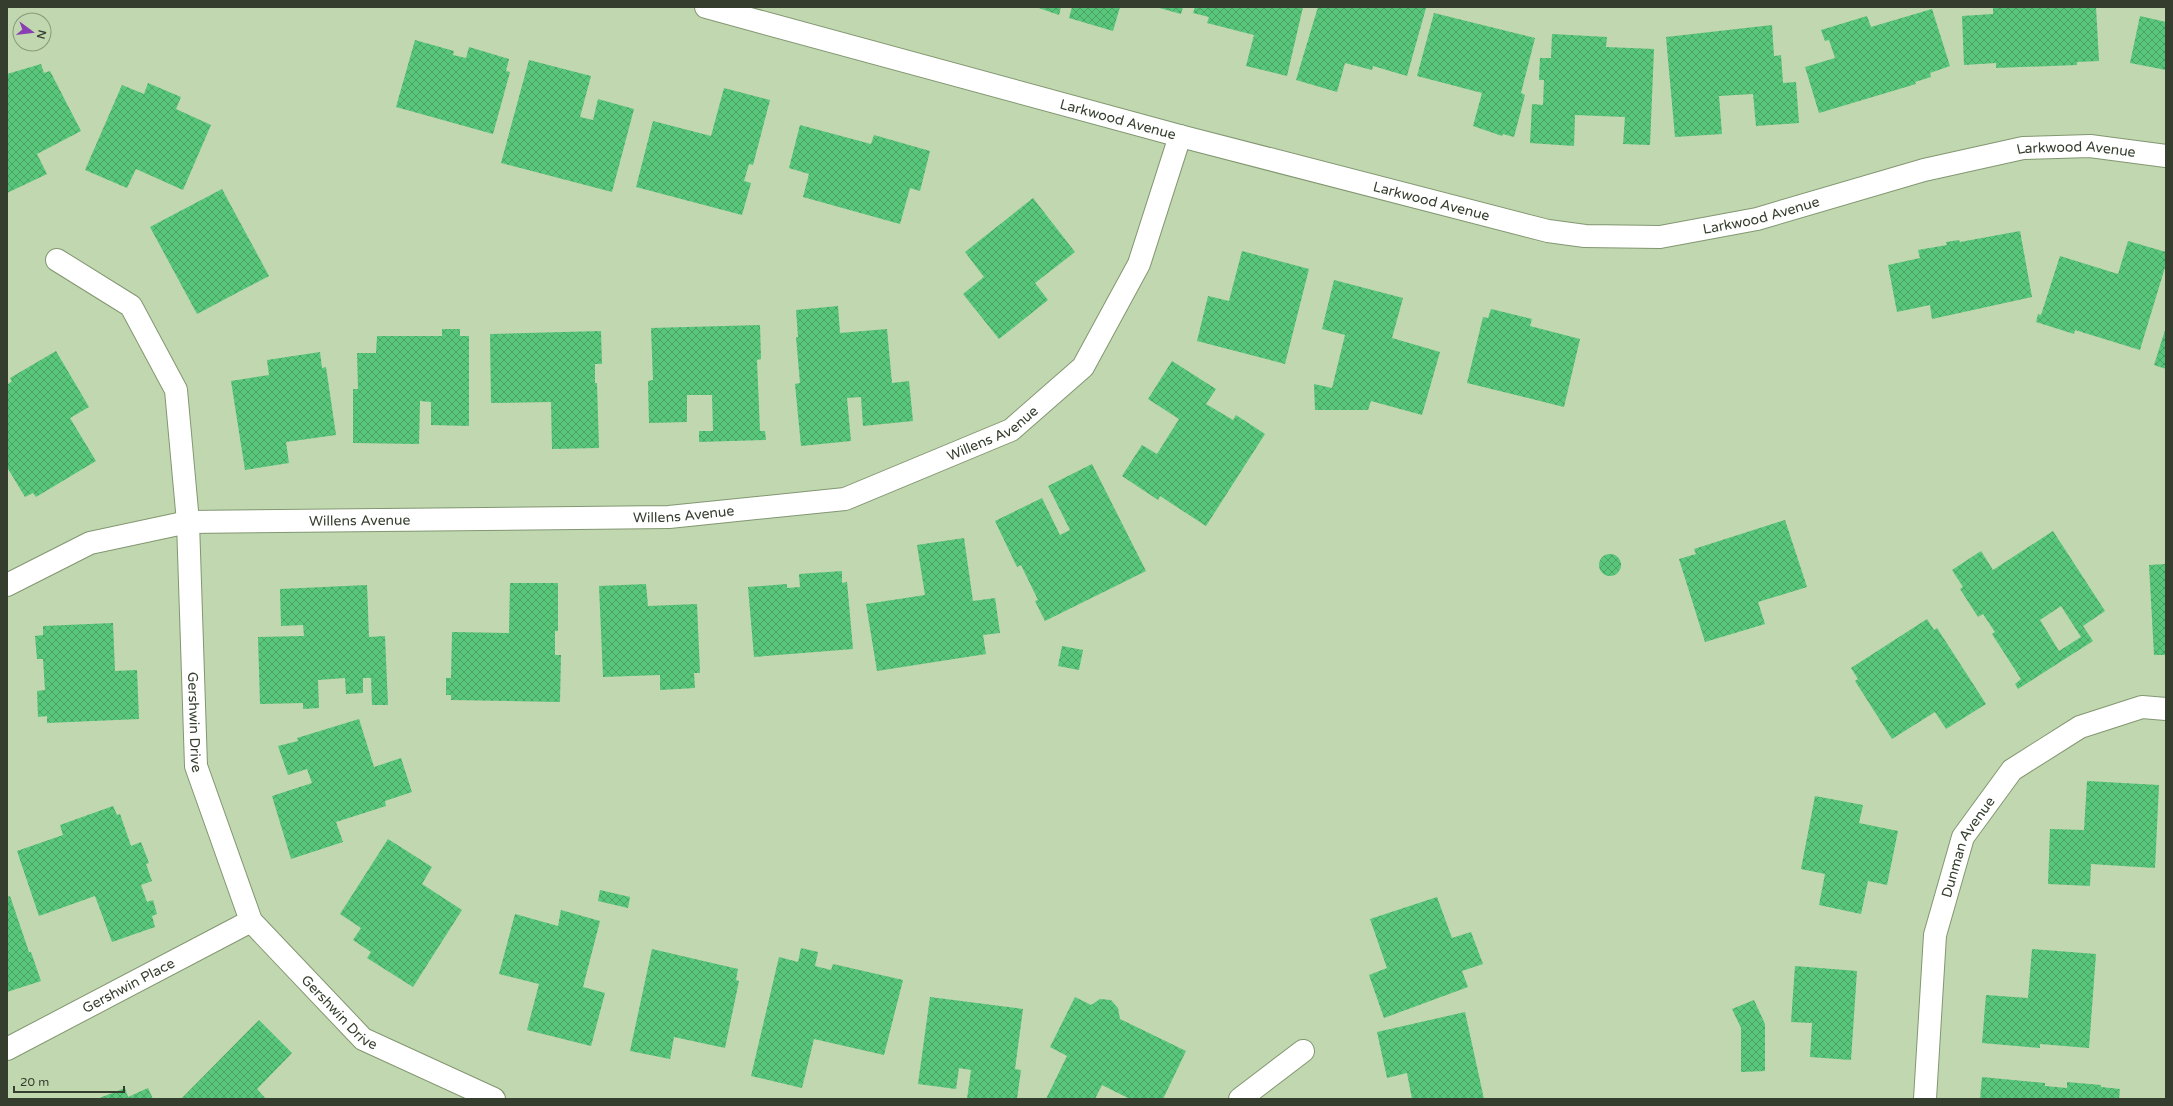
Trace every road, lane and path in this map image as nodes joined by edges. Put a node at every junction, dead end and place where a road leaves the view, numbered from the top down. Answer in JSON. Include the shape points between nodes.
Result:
{"nodes":[{"id":1,"x":706,"y":7,"type":"edge"},
{"id":2,"x":1180,"y":136,"type":"junction"},
{"id":3,"x":2166,"y":156,"type":"edge"},
{"id":4,"x":58,"y":260,"type":"dead end"},
{"id":5,"x":188,"y":522,"type":"junction"},
{"id":6,"x":7,"y":585,"type":"edge"},
{"id":7,"x":2166,"y":709,"type":"edge"},
{"id":8,"x":251,"y":921,"type":"junction"},
{"id":9,"x":7,"y":1049,"type":"edge"},
{"id":10,"x":1303,"y":1051,"type":"dead end"},
{"id":11,"x":494,"y":1099,"type":"edge"},
{"id":12,"x":1240,"y":1099,"type":"edge"},
{"id":13,"x":1925,"y":1099,"type":"edge"}],
"edges":[{"from":1,"to":2,"type":"street","name":"Larkwood Avenue"},
{"from":2,"to":3,"type":"street","name":"Larkwood Avenue","via":[[1548,231],[1585,236],[1660,237],[1757,219],[1924,170],[2023,148],[2090,146]]},
{"from":2,"to":5,"type":"street","name":"Willens Avenue","via":[[1139,264],[1083,367],[1011,430],[844,499],[669,517]]},
{"from":4,"to":5,"type":"street","name":"Gershwin Drive","via":[[131,306],[176,390]]},
{"from":5,"to":6,"type":"street","name":"Willens Avenue","via":[[90,543]]},
{"from":5,"to":8,"type":"street","name":"Gershwin Drive","via":[[196,766]]},
{"from":7,"to":13,"type":"street","name":"Dunman Avenue","via":[[2142,707],[2080,727],[2056,742],[2012,770],[1963,837],[1935,935]]},
{"from":8,"to":9,"type":"street","name":"Gershwin Place"},
{"from":8,"to":11,"type":"street","name":"Gershwin Drive","via":[[362,1039]]},
{"from":10,"to":12,"type":"street"}]}
